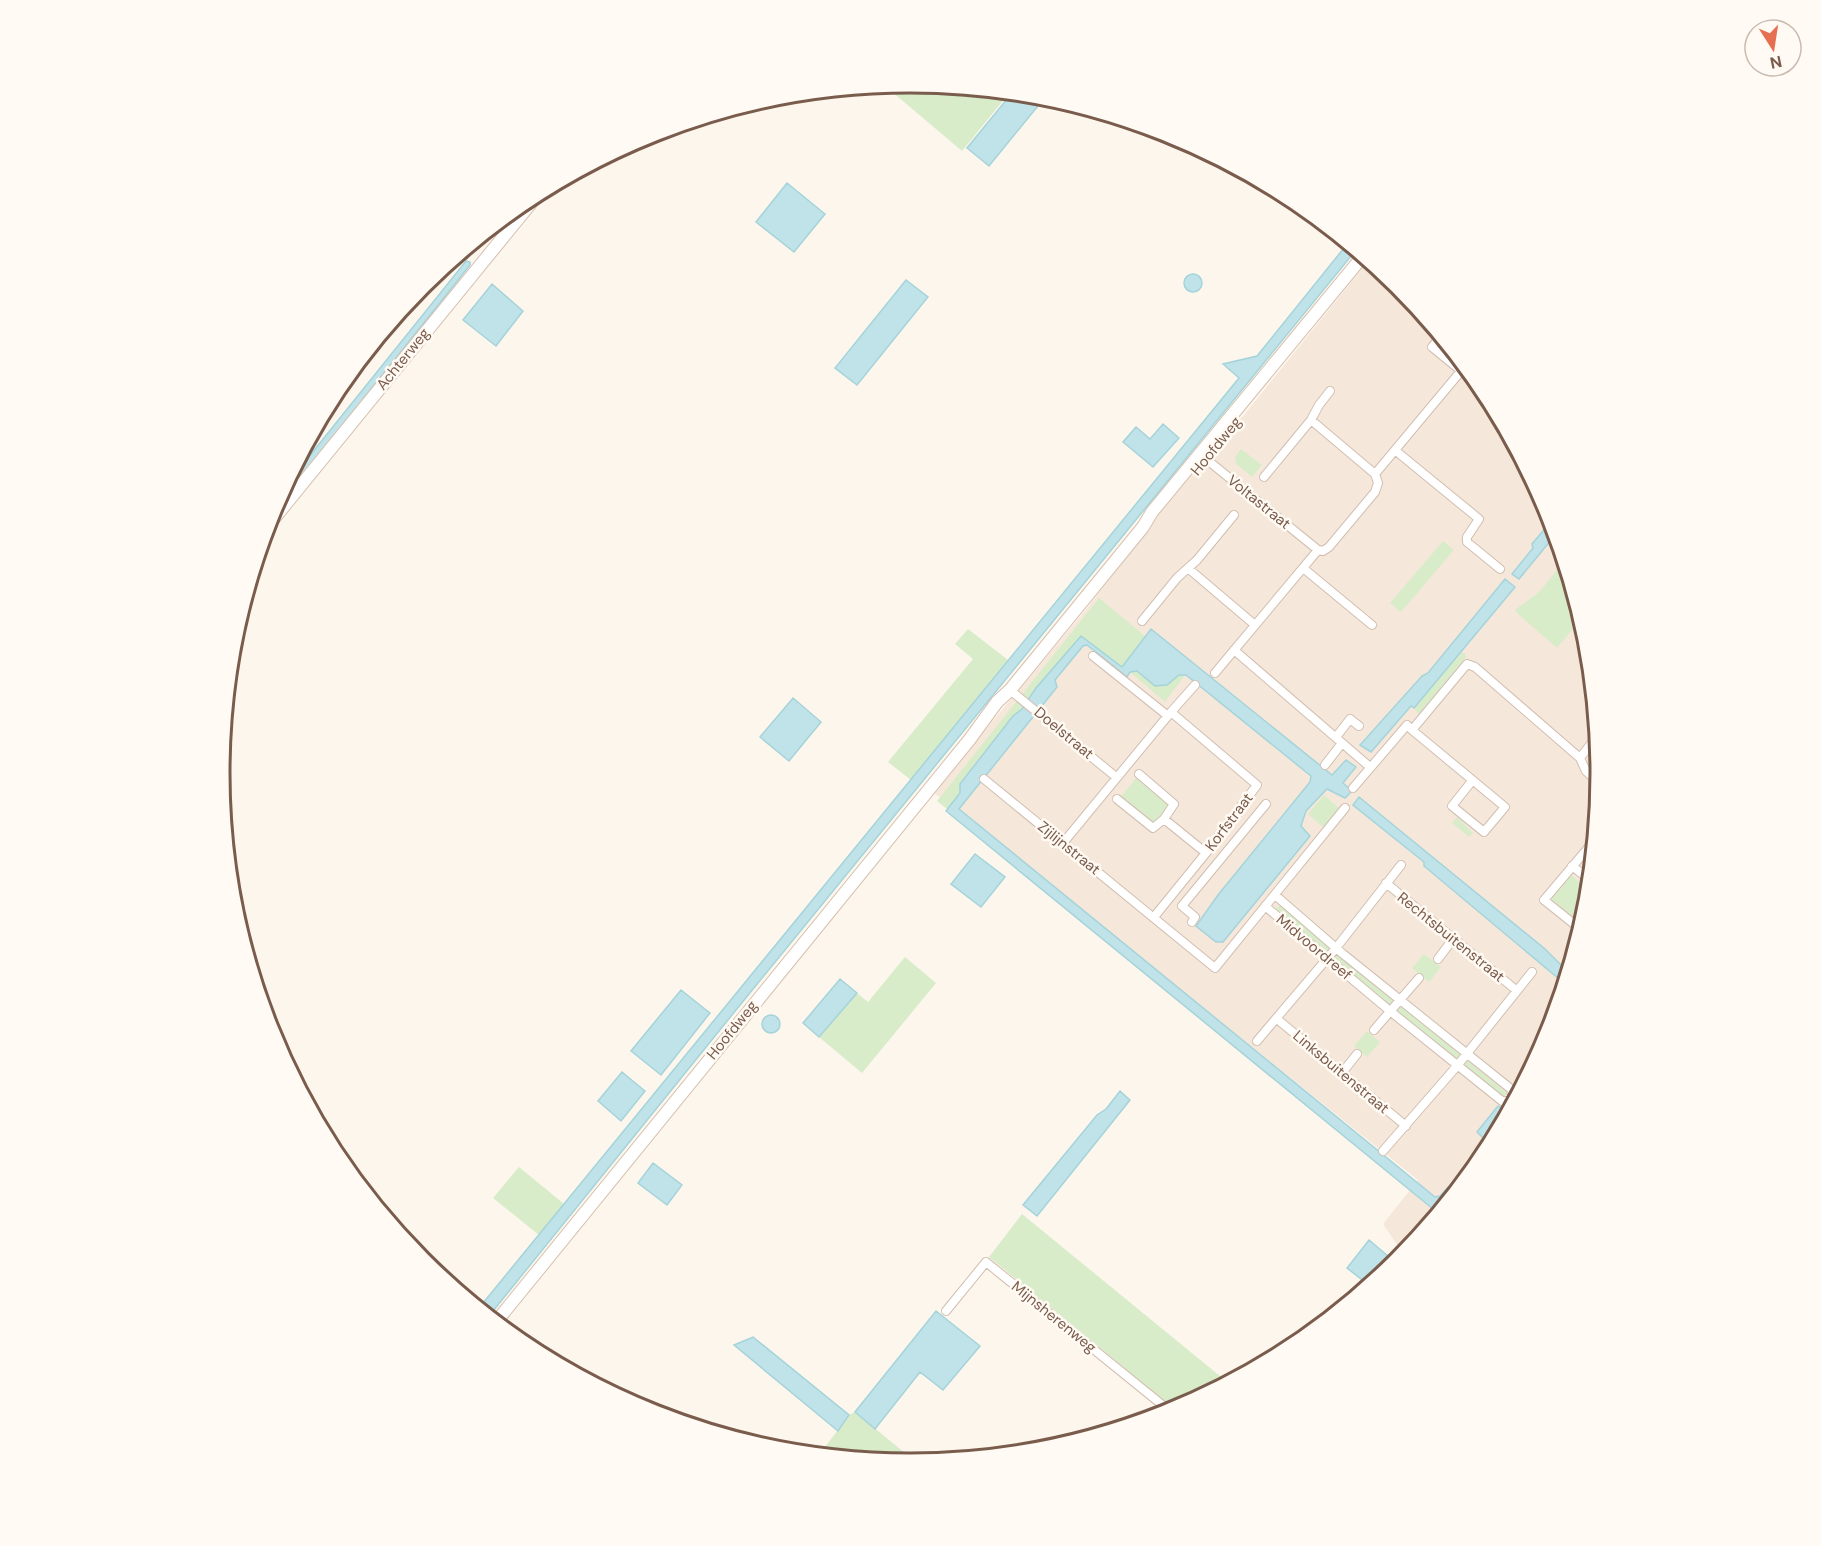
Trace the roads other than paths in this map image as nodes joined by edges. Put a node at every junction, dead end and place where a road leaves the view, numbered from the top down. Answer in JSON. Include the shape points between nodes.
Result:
{"nodes":[{"id":1,"x":518,"y":219,"type":"edge"},
{"id":2,"x":1358,"y":262,"type":"edge"},
{"id":3,"x":1436,"y":342,"type":"edge"},
{"id":4,"x":1457,"y":368,"type":"edge"},
{"id":5,"x":1460,"y":373,"type":"edge"},
{"id":6,"x":1330,"y":391,"type":"dead end"},
{"id":7,"x":1311,"y":420,"type":"junction"},
{"id":8,"x":1395,"y":451,"type":"junction"},
{"id":9,"x":1202,"y":456,"type":"junction"},
{"id":10,"x":1375,"y":474,"type":"junction"},
{"id":11,"x":1264,"y":477,"type":"dead end"},
{"id":12,"x":287,"y":503,"type":"edge"},
{"id":13,"x":1234,"y":515,"type":"dead end"},
{"id":14,"x":1318,"y":550,"type":"junction"},
{"id":15,"x":1303,"y":568,"type":"junction"},
{"id":16,"x":1189,"y":569,"type":"junction"},
{"id":17,"x":1500,"y":569,"type":"dead end"},
{"id":18,"x":1142,"y":621,"type":"dead end"},
{"id":19,"x":1256,"y":625,"type":"junction"},
{"id":20,"x":1372,"y":625,"type":"dead end"},
{"id":21,"x":1234,"y":650,"type":"junction"},
{"id":22,"x":1093,"y":656,"type":"dead end"},
{"id":23,"x":1215,"y":673,"type":"dead end"},
{"id":24,"x":1195,"y":685,"type":"dead end"},
{"id":25,"x":1010,"y":690,"type":"junction"},
{"id":26,"x":1170,"y":714,"type":"junction"},
{"id":27,"x":1359,"y":726,"type":"dead end"},
{"id":28,"x":1412,"y":730,"type":"junction"},
{"id":29,"x":1339,"y":740,"type":"junction"},
{"id":30,"x":1590,"y":745,"type":"edge"},
{"id":31,"x":1580,"y":758,"type":"junction"},
{"id":32,"x":1325,"y":765,"type":"dead end"},
{"id":33,"x":1370,"y":767,"type":"junction"},
{"id":34,"x":1139,"y":774,"type":"dead end"},
{"id":35,"x":1591,"y":776,"type":"edge"},
{"id":36,"x":1116,"y":777,"type":"junction"},
{"id":37,"x":984,"y":779,"type":"dead end"},
{"id":38,"x":1472,"y":781,"type":"junction"},
{"id":39,"x":1353,"y":788,"type":"dead end"},
{"id":40,"x":1118,"y":799,"type":"dead end"},
{"id":41,"x":1266,"y":804,"type":"dead end"},
{"id":42,"x":1346,"y":808,"type":"dead end"},
{"id":43,"x":1164,"y":819,"type":"junction"},
{"id":44,"x":1063,"y":843,"type":"junction"},
{"id":45,"x":1586,"y":850,"type":"edge"},
{"id":46,"x":1206,"y":853,"type":"junction"},
{"id":47,"x":1401,"y":865,"type":"dead end"},
{"id":48,"x":1572,"y":866,"type":"junction"},
{"id":49,"x":1583,"y":874,"type":"edge"},
{"id":50,"x":1386,"y":883,"type":"junction"},
{"id":51,"x":1275,"y":895,"type":"junction"},
{"id":52,"x":1265,"y":906,"type":"junction"},
{"id":53,"x":1154,"y":917,"type":"junction"},
{"id":54,"x":1192,"y":922,"type":"dead end"},
{"id":55,"x":1573,"y":923,"type":"edge"},
{"id":56,"x":1453,"y":939,"type":"junction"},
{"id":57,"x":1336,"y":948,"type":"junction"},
{"id":58,"x":1326,"y":958,"type":"junction"},
{"id":59,"x":1438,"y":959,"type":"dead end"},
{"id":60,"x":1532,"y":972,"type":"dead end"},
{"id":61,"x":1419,"y":978,"type":"dead end"},
{"id":62,"x":1516,"y":990,"type":"junction"},
{"id":63,"x":1401,"y":1001,"type":"junction"},
{"id":64,"x":1390,"y":1011,"type":"junction"},
{"id":65,"x":1277,"y":1019,"type":"junction"},
{"id":66,"x":1374,"y":1030,"type":"dead end"},
{"id":67,"x":1257,"y":1041,"type":"dead end"},
{"id":68,"x":1468,"y":1053,"type":"junction"},
{"id":69,"x":1357,"y":1054,"type":"dead end"},
{"id":70,"x":1457,"y":1066,"type":"junction"},
{"id":71,"x":1342,"y":1073,"type":"junction"},
{"id":72,"x":1511,"y":1090,"type":"edge"},
{"id":73,"x":1505,"y":1101,"type":"edge"},
{"id":74,"x":1406,"y":1126,"type":"junction"},
{"id":75,"x":1383,"y":1151,"type":"dead end"},
{"id":76,"x":945,"y":1311,"type":"dead end"},
{"id":77,"x":501,"y":1315,"type":"edge"},
{"id":78,"x":1162,"y":1405,"type":"edge"}],
"edges":[{"from":1,"to":12,"type":"main road","name":"Achterweg"},
{"from":2,"to":9,"type":"main road","name":"Hoofdweg"},
{"from":3,"to":4,"type":"street","via":[[1432,347]]},
{"from":5,"to":8,"type":"street"},
{"from":6,"to":7,"type":"street"},
{"from":7,"to":10,"type":"street"},
{"from":7,"to":11,"type":"street"},
{"from":8,"to":10,"type":"street"},
{"from":8,"to":17,"type":"street","via":[[1479,519],[1467,542]]},
{"from":9,"to":14,"type":"street","name":"Voltastraat"},
{"from":9,"to":25,"type":"main road","name":"Hoofdweg"},
{"from":10,"to":14,"type":"street","via":[[1375,492],[1329,547]]},
{"from":13,"to":16,"type":"street"},
{"from":14,"to":15,"type":"street"},
{"from":15,"to":19,"type":"street"},
{"from":15,"to":20,"type":"street"},
{"from":16,"to":18,"type":"street"},
{"from":16,"to":19,"type":"street"},
{"from":19,"to":21,"type":"street"},
{"from":21,"to":23,"type":"street"},
{"from":21,"to":29,"type":"street"},
{"from":22,"to":26,"type":"street","name":"Korfstraat"},
{"from":24,"to":26,"type":"street"},
{"from":25,"to":36,"type":"street","name":"Doelstraat"},
{"from":25,"to":77,"type":"main road","name":"Hoofdweg"},
{"from":26,"to":36,"type":"street"},
{"from":26,"to":46,"type":"street","name":"Korfstraat","via":[[1257,784]]},
{"from":27,"to":29,"type":"street","via":[[1350,719]]},
{"from":28,"to":31,"type":"street","via":[[1467,664]]},
{"from":28,"to":33,"type":"street","via":[[1407,725]]},
{"from":28,"to":38,"type":"street"},
{"from":29,"to":32,"type":"street"},
{"from":29,"to":33,"type":"street"},
{"from":30,"to":31,"type":"street"},
{"from":31,"to":35,"type":"street"},
{"from":33,"to":39,"type":"street"},
{"from":34,"to":43,"type":"street","via":[[1174,804]]},
{"from":36,"to":44,"type":"street"},
{"from":37,"to":44,"type":"street","name":"Zijlijnstraat"},
{"from":38,"to":38,"type":"street","via":[[1505,807],[1484,832],[1452,806]]},
{"from":40,"to":43,"type":"street","via":[[1153,828]]},
{"from":41,"to":54,"type":"street","via":[[1182,906],[1195,917]]},
{"from":42,"to":51,"type":"street"},
{"from":43,"to":46,"type":"street"},
{"from":44,"to":53,"type":"street","name":"Zijlijnstraat"},
{"from":45,"to":48,"type":"street"},
{"from":46,"to":53,"type":"street","name":"Korfstraat"},
{"from":47,"to":50,"type":"street","name":"Rechtsbuitenstraat"},
{"from":48,"to":49,"type":"street"},
{"from":48,"to":55,"type":"street","via":[[1544,900]]},
{"from":50,"to":56,"type":"street","name":"Rechtsbuitenstraat"},
{"from":50,"to":57,"type":"street","name":"Rechtsbuitenstraat"},
{"from":51,"to":52,"type":"street","name":"Midvoordreef"},
{"from":51,"to":57,"type":"street","name":"Midvoordreef"},
{"from":52,"to":53,"type":"street","name":"Zijlijnstraat","via":[[1215,968]]},
{"from":52,"to":58,"type":"street","name":"Midvoordreef"},
{"from":56,"to":59,"type":"street"},
{"from":56,"to":62,"type":"street","name":"Rechtsbuitenstraat"},
{"from":57,"to":58,"type":"street","name":"Rechtsbuitenstraat"},
{"from":57,"to":63,"type":"street","name":"Midvoordreef"},
{"from":58,"to":64,"type":"street","name":"Midvoordreef"},
{"from":58,"to":65,"type":"street"},
{"from":60,"to":62,"type":"street","name":"Rechtsbuitenstraat"},
{"from":61,"to":63,"type":"street"},
{"from":62,"to":68,"type":"street","name":"Rechtsbuitenstraat"},
{"from":63,"to":64,"type":"street"},
{"from":63,"to":68,"type":"street","name":"Midvoordreef"},
{"from":64,"to":66,"type":"street"},
{"from":64,"to":70,"type":"street","name":"Midvoordreef"},
{"from":65,"to":67,"type":"street"},
{"from":65,"to":71,"type":"street","name":"Linksbuitenstraat"},
{"from":68,"to":70,"type":"street"},
{"from":68,"to":72,"type":"street","name":"Midvoordreef"},
{"from":69,"to":71,"type":"street"},
{"from":70,"to":73,"type":"street","name":"Midvoordreef"},
{"from":70,"to":74,"type":"street"},
{"from":71,"to":74,"type":"street","name":"Linksbuitenstraat"},
{"from":74,"to":75,"type":"street"},
{"from":76,"to":78,"type":"street","name":"Mijnsherenweg","via":[[986,1262]]}]}
